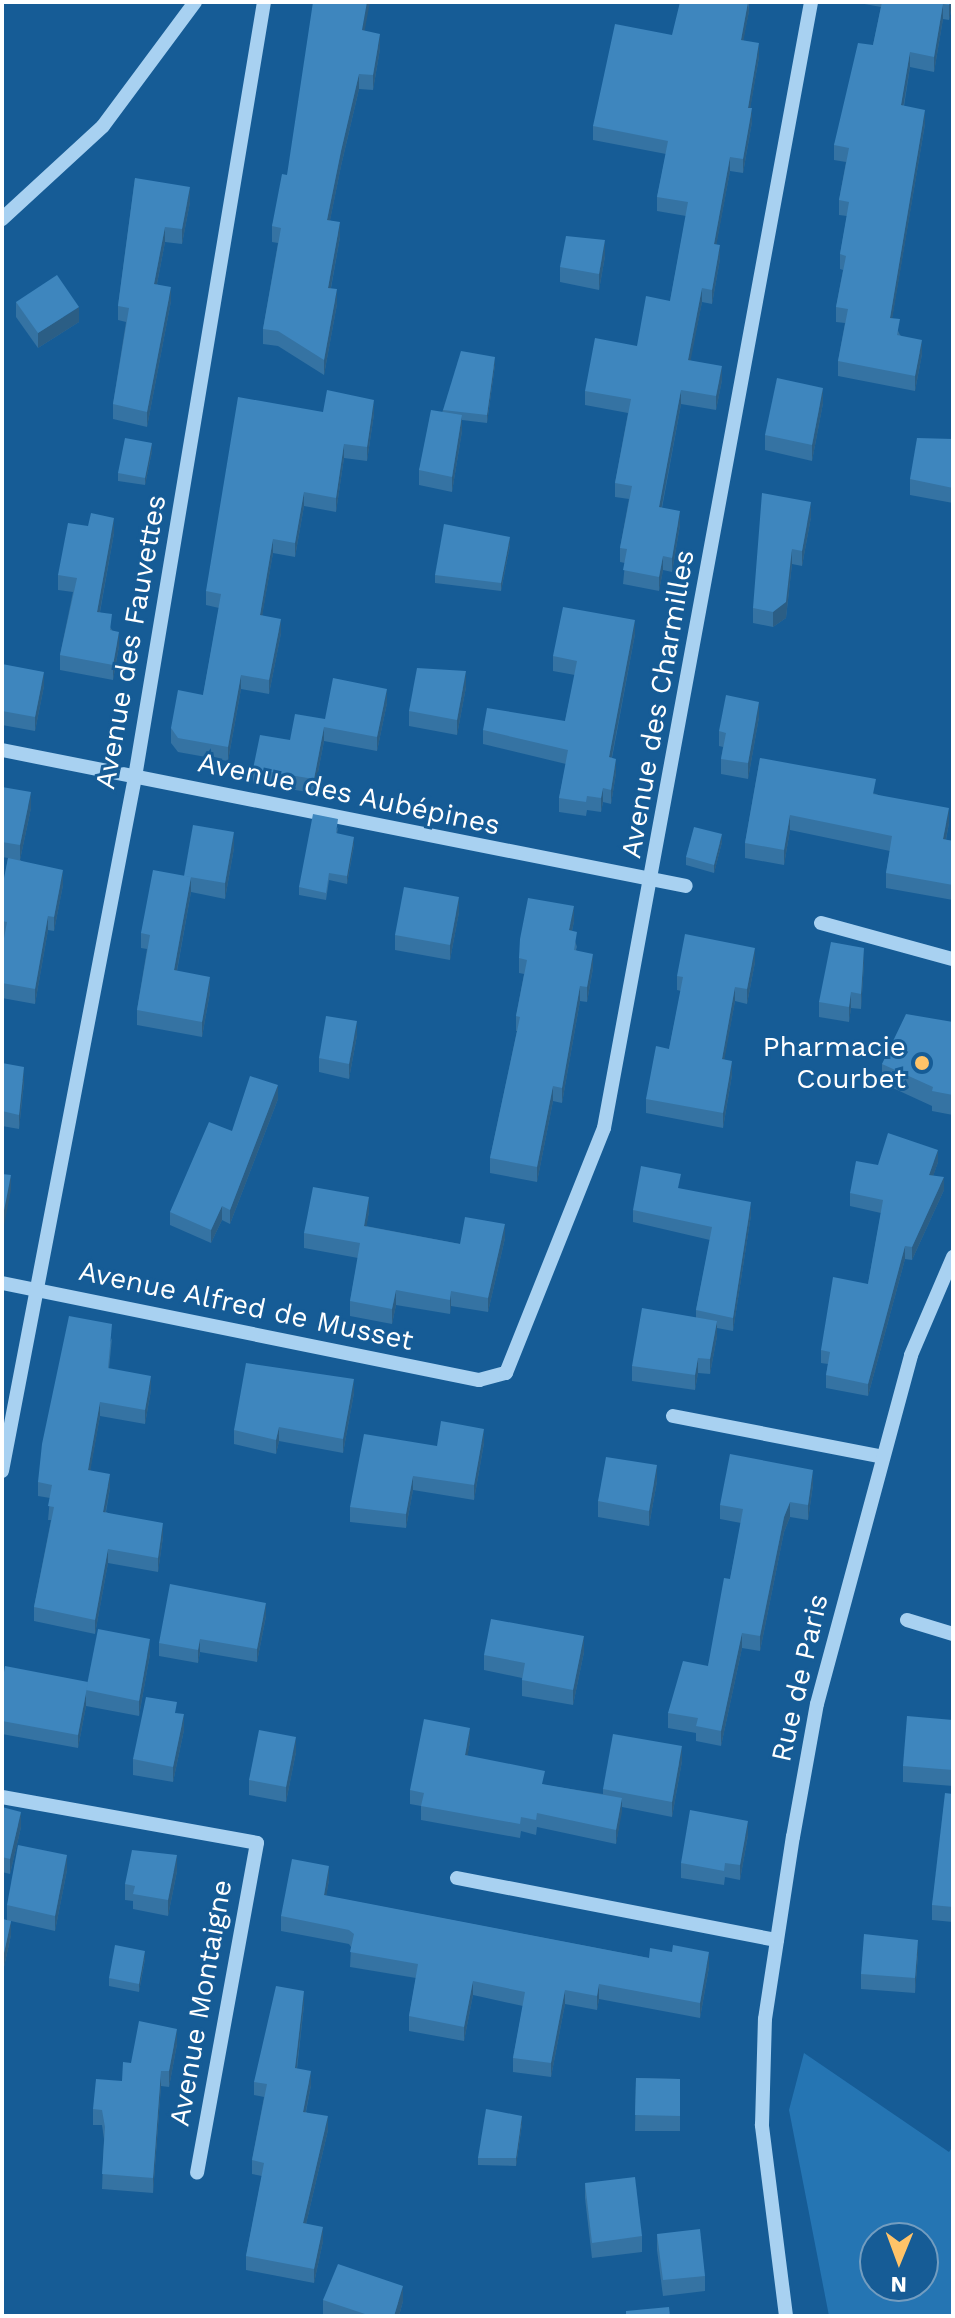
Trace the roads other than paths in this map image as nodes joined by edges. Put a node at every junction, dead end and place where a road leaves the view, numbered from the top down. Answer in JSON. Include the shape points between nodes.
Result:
{"nodes":[{"id":1,"x":195,"y":2,"type":"edge"},
{"id":2,"x":264,"y":2,"type":"edge"},
{"id":3,"x":811,"y":2,"type":"edge"},
{"id":4,"x":2,"y":219,"type":"edge"},
{"id":5,"x":2,"y":750,"type":"edge"},
{"id":6,"x":135,"y":777,"type":"junction"},
{"id":7,"x":654,"y":883,"type":"junction"},
{"id":8,"x":686,"y":886,"type":"dead end"},
{"id":9,"x":821,"y":923,"type":"dead end"},
{"id":10,"x":953,"y":959,"type":"edge"},
{"id":11,"x":953,"y":1257,"type":"edge"},
{"id":12,"x":2,"y":1283,"type":"edge"},
{"id":13,"x":36,"y":1289,"type":"junction"},
{"id":14,"x":479,"y":1380,"type":"joint"},
{"id":15,"x":673,"y":1416,"type":"dead end"},
{"id":16,"x":883,"y":1457,"type":"junction"},
{"id":17,"x":2,"y":1471,"type":"edge"},
{"id":18,"x":907,"y":1620,"type":"dead end"},
{"id":19,"x":953,"y":1634,"type":"edge"},
{"id":20,"x":2,"y":1797,"type":"edge"},
{"id":21,"x":457,"y":1878,"type":"dead end"},
{"id":22,"x":777,"y":1940,"type":"junction"},
{"id":23,"x":197,"y":2173,"type":"dead end"},
{"id":24,"x":786,"y":2316,"type":"edge"}],
"edges":[{"from":1,"to":4,"type":"street","via":[[103,126]]},
{"from":2,"to":6,"type":"street","name":"Avenue des Fauvettes"},
{"from":3,"to":7,"type":"street","name":"Avenue des Charmilles"},
{"from":5,"to":6,"type":"street","name":"Avenue des Aubépines"},
{"from":6,"to":7,"type":"street","name":"Avenue des Aubépines"},
{"from":6,"to":13,"type":"street","name":"Avenue des Fauvettes"},
{"from":7,"to":8,"type":"street","name":"Avenue des Aubépines"},
{"from":7,"to":14,"type":"street","name":"Avenue des Charmilles","via":[[604,1128],[506,1373]]},
{"from":9,"to":10,"type":"street"},
{"from":11,"to":16,"type":"street","name":"Rue de Paris","via":[[911,1355]]},
{"from":12,"to":13,"type":"street","name":"Avenue Alfred de Musset"},
{"from":13,"to":14,"type":"street","name":"Avenue Alfred de Musset"},
{"from":13,"to":17,"type":"street","name":"Avenue des Fauvettes"},
{"from":15,"to":16,"type":"street"},
{"from":16,"to":22,"type":"street","name":"Rue de Paris","via":[[817,1704]]},
{"from":18,"to":19,"type":"street"},
{"from":20,"to":23,"type":"street","name":"Avenue Montaigne","via":[[257,1843]]},
{"from":21,"to":22,"type":"street"},
{"from":22,"to":24,"type":"street","name":"Rue de Paris","via":[[765,2019],[762,2125]]}]}
